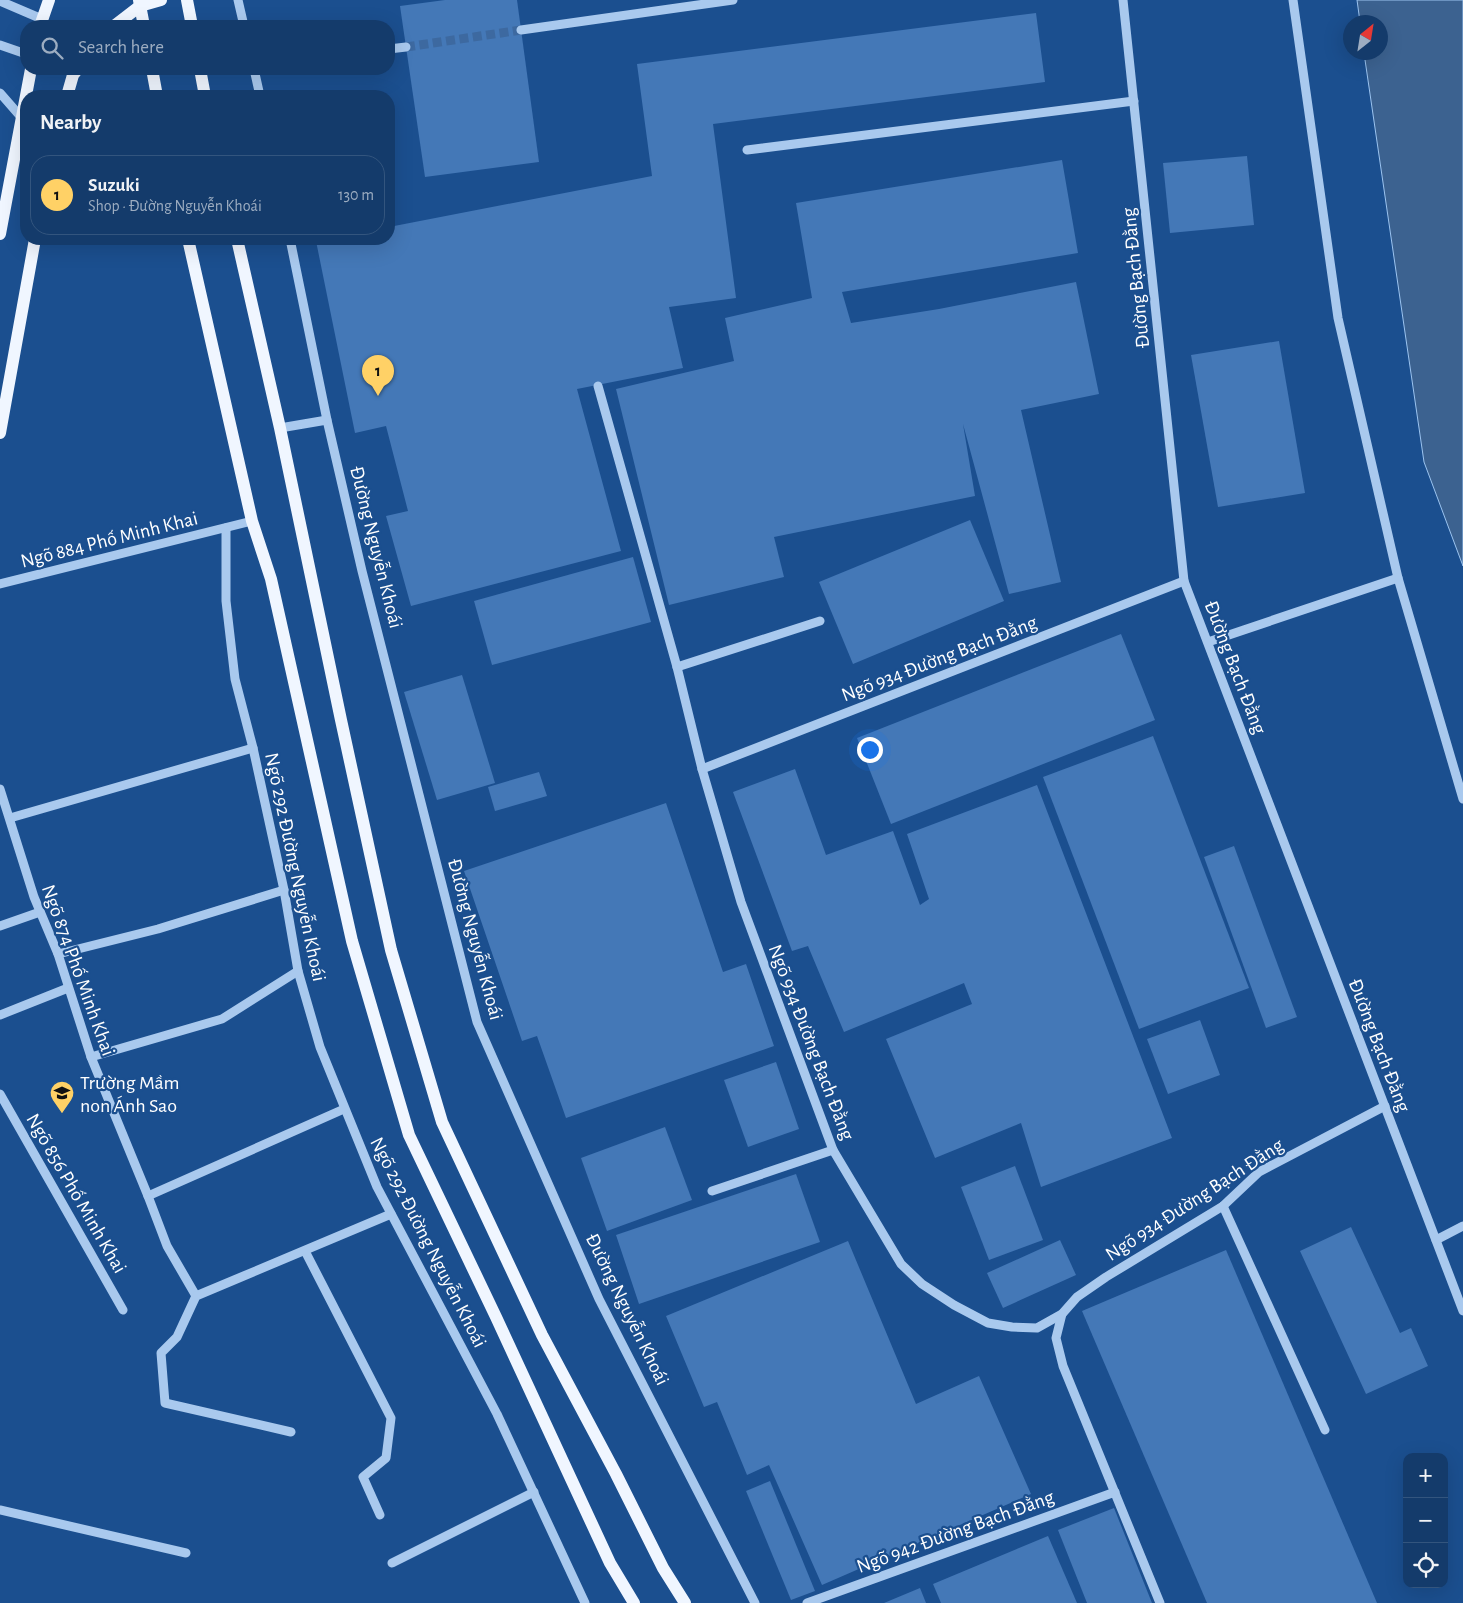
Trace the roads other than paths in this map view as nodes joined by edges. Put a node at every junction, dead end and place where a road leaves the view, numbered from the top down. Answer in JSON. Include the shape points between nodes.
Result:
{"nodes":[{"id":1,"x":48,"y":0,"type":"edge"},
{"id":2,"x":161,"y":0,"type":"edge"},
{"id":3,"x":187,"y":0,"type":"edge"},
{"id":4,"x":238,"y":0,"type":"edge"},
{"id":5,"x":733,"y":0,"type":"edge"},
{"id":6,"x":1123,"y":0,"type":"edge"},
{"id":7,"x":1293,"y":0,"type":"edge"},
{"id":8,"x":0,"y":1,"type":"edge"},
{"id":9,"x":140,"y":3,"type":"edge"},
{"id":10,"x":37,"y":20,"type":"edge"},
{"id":11,"x":42,"y":20,"type":"edge"},
{"id":12,"x":121,"y":20,"type":"edge"},
{"id":13,"x":143,"y":20,"type":"edge"},
{"id":14,"x":191,"y":20,"type":"edge"},
{"id":15,"x":243,"y":20,"type":"edge"},
{"id":16,"x":521,"y":30,"type":"tunnel mouth"},
{"id":17,"x":0,"y":45,"type":"edge"},
{"id":18,"x":406,"y":47,"type":"tunnel mouth"},
{"id":19,"x":395,"y":48,"type":"edge"},
{"id":20,"x":20,"y":52,"type":"edge"},
{"id":21,"x":30,"y":75,"type":"edge"},
{"id":22,"x":74,"y":75,"type":"edge"},
{"id":23,"x":153,"y":75,"type":"edge"},
{"id":24,"x":201,"y":75,"type":"edge"},
{"id":25,"x":255,"y":75,"type":"edge"},
{"id":26,"x":27,"y":90,"type":"edge"},
{"id":27,"x":69,"y":90,"type":"edge"},
{"id":28,"x":156,"y":90,"type":"edge"},
{"id":29,"x":204,"y":90,"type":"edge"},
{"id":30,"x":259,"y":90,"type":"edge"},
{"id":31,"x":0,"y":93,"type":"edge"},
{"id":32,"x":1134,"y":101,"type":"junction"},
{"id":33,"x":20,"y":116,"type":"edge"},
{"id":34,"x":20,"y":123,"type":"edge"},
{"id":35,"x":747,"y":150,"type":"dead end"},
{"id":36,"x":0,"y":234,"type":"edge"},
{"id":37,"x":34,"y":245,"type":"edge"},
{"id":38,"x":189,"y":245,"type":"edge"},
{"id":39,"x":238,"y":245,"type":"edge"},
{"id":40,"x":291,"y":245,"type":"edge"},
{"id":41,"x":598,"y":386,"type":"dead end"},
{"id":42,"x":327,"y":420,"type":"junction"},
{"id":43,"x":280,"y":428,"type":"junction"},
{"id":44,"x":0,"y":433,"type":"edge"},
{"id":45,"x":252,"y":521,"type":"junction"},
{"id":46,"x":226,"y":528,"type":"junction"},
{"id":47,"x":1398,"y":578,"type":"junction"},
{"id":48,"x":1184,"y":581,"type":"junction"},
{"id":49,"x":0,"y":584,"type":"edge"},
{"id":50,"x":820,"y":621,"type":"dead end"},
{"id":51,"x":1208,"y":642,"type":"junction"},
{"id":52,"x":676,"y":667,"type":"junction"},
{"id":53,"x":253,"y":748,"type":"junction"},
{"id":54,"x":702,"y":769,"type":"junction"},
{"id":55,"x":0,"y":789,"type":"edge"},
{"id":56,"x":1463,"y":799,"type":"edge"},
{"id":57,"x":10,"y":818,"type":"junction"},
{"id":58,"x":284,"y":890,"type":"junction"},
{"id":59,"x":40,"y":912,"type":"junction"},
{"id":60,"x":0,"y":926,"type":"edge"},
{"id":61,"x":58,"y":954,"type":"junction"},
{"id":62,"x":298,"y":972,"type":"junction"},
{"id":63,"x":68,"y":988,"type":"junction"},
{"id":64,"x":0,"y":1015,"type":"edge"},
{"id":65,"x":91,"y":1058,"type":"junction"},
{"id":66,"x":0,"y":1094,"type":"edge"},
{"id":67,"x":1384,"y":1106,"type":"junction"},
{"id":68,"x":344,"y":1109,"type":"junction"},
{"id":69,"x":833,"y":1150,"type":"junction"},
{"id":70,"x":712,"y":1191,"type":"dead end"},
{"id":71,"x":148,"y":1196,"type":"junction"},
{"id":72,"x":1223,"y":1206,"type":"junction"},
{"id":73,"x":391,"y":1214,"type":"junction"},
{"id":74,"x":1463,"y":1226,"type":"edge"},
{"id":75,"x":1436,"y":1240,"type":"junction"},
{"id":76,"x":305,"y":1251,"type":"junction"},
{"id":77,"x":196,"y":1296,"type":"junction"},
{"id":78,"x":123,"y":1310,"type":"dead end"},
{"id":79,"x":1463,"y":1311,"type":"edge"},
{"id":80,"x":1062,"y":1314,"type":"junction"},
{"id":81,"x":1325,"y":1430,"type":"dead end"},
{"id":82,"x":291,"y":1432,"type":"dead end"},
{"id":83,"x":534,"y":1492,"type":"junction"},
{"id":84,"x":1115,"y":1492,"type":"junction"},
{"id":85,"x":0,"y":1510,"type":"edge"},
{"id":86,"x":380,"y":1515,"type":"dead end"},
{"id":87,"x":186,"y":1553,"type":"dead end"},
{"id":88,"x":392,"y":1563,"type":"dead end"},
{"id":89,"x":585,"y":1603,"type":"edge"},
{"id":90,"x":634,"y":1603,"type":"edge"},
{"id":91,"x":685,"y":1603,"type":"edge"},
{"id":92,"x":754,"y":1603,"type":"edge"},
{"id":93,"x":807,"y":1603,"type":"edge"},
{"id":94,"x":1160,"y":1603,"type":"edge"}],
"edges":[{"from":1,"to":11,"type":"main road"},
{"from":2,"to":9,"type":"main road"},
{"from":3,"to":14,"type":"main road"},
{"from":4,"to":15,"type":"street"},
{"from":5,"to":16,"type":"street"},
{"from":6,"to":32,"type":"street","name":"Đường Bạch Đằng"},
{"from":7,"to":47,"type":"street","via":[[1338,318]]},
{"from":8,"to":10,"type":"street"},
{"from":9,"to":12,"type":"main road"},
{"from":9,"to":13,"type":"main road"},
{"from":17,"to":20,"type":"street"},
{"from":18,"to":19,"type":"street"},
{"from":21,"to":26,"type":"main road"},
{"from":22,"to":27,"type":"main road"},
{"from":23,"to":28,"type":"main road"},
{"from":24,"to":29,"type":"main road"},
{"from":25,"to":30,"type":"street"},
{"from":31,"to":33,"type":"street"},
{"from":32,"to":35,"type":"street"},
{"from":32,"to":48,"type":"street","name":"Đường Bạch Đằng"},
{"from":34,"to":36,"type":"main road"},
{"from":37,"to":44,"type":"main road"},
{"from":38,"to":45,"type":"main road"},
{"from":39,"to":43,"type":"main road"},
{"from":40,"to":42,"type":"street","name":"Đường Nguyễn Khoái"},
{"from":41,"to":52,"type":"street"},
{"from":42,"to":43,"type":"street"},
{"from":42,"to":92,"type":"street","name":"Đường Nguyễn Khoái","via":[[364,580],[477,1022],[599,1299]]},
{"from":43,"to":91,"type":"main road","via":[[392,950],[442,1122],[542,1335],[663,1568]]},
{"from":45,"to":46,"type":"street","name":"Ngõ 884 Phố Minh Khai"},
{"from":45,"to":90,"type":"main road","via":[[271,579],[352,940],[409,1135],[610,1563]]},
{"from":46,"to":49,"type":"street","name":"Ngõ 884 Phố Minh Khai"},
{"from":46,"to":53,"type":"street","name":"Ngõ 292 Đường Nguyễn Khoái","via":[[226,601],[235,680]]},
{"from":47,"to":51,"type":"street"},
{"from":47,"to":56,"type":"street"},
{"from":48,"to":51,"type":"street","name":"Đường Bạch Đằng"},
{"from":48,"to":54,"type":"street","name":"Ngõ 934 Đường Bạch Đằng"},
{"from":50,"to":52,"type":"street"},
{"from":51,"to":67,"type":"street","name":"Đường Bạch Đằng"},
{"from":52,"to":54,"type":"street"},
{"from":53,"to":57,"type":"street"},
{"from":53,"to":58,"type":"street","name":"Ngõ 292 Đường Nguyễn Khoái"},
{"from":54,"to":69,"type":"street","name":"Ngõ 934 Đường Bạch Đằng","via":[[741,902]]},
{"from":55,"to":57,"type":"street","name":"Ngõ 874 Phố Minh Khai"},
{"from":57,"to":59,"type":"street","name":"Ngõ 874 Phố Minh Khai"},
{"from":58,"to":61,"type":"street","via":[[158,929]]},
{"from":58,"to":62,"type":"street","name":"Ngõ 292 Đường Nguyễn Khoái"},
{"from":59,"to":60,"type":"street"},
{"from":59,"to":61,"type":"street","name":"Ngõ 874 Phố Minh Khai"},
{"from":61,"to":63,"type":"street","name":"Ngõ 874 Phố Minh Khai"},
{"from":62,"to":65,"type":"street","via":[[222,1019]]},
{"from":62,"to":68,"type":"street","name":"Ngõ 292 Đường Nguyễn Khoái","via":[[320,1047]]},
{"from":63,"to":64,"type":"street"},
{"from":63,"to":65,"type":"street","name":"Ngõ 874 Phố Minh Khai"},
{"from":65,"to":71,"type":"street","name":"Ngõ 874 Phố Minh Khai"},
{"from":66,"to":78,"type":"street","name":"Ngõ 856 Phố Minh Khai"},
{"from":67,"to":72,"type":"street","name":"Ngõ 934 Đường Bạch Đằng","via":[[1259,1172]]},
{"from":67,"to":75,"type":"street","name":"Đường Bạch Đằng"},
{"from":68,"to":71,"type":"street"},
{"from":68,"to":73,"type":"street","name":"Ngõ 292 Đường Nguyễn Khoái"},
{"from":69,"to":70,"type":"street"},
{"from":69,"to":80,"type":"street","name":"Ngõ 934 Đường Bạch Đằng","via":[[901,1264],[922,1284],[988,1323],[1036,1328]]},
{"from":71,"to":77,"type":"street","name":"Ngõ 874 Phố Minh Khai","via":[[167,1246]]},
{"from":72,"to":80,"type":"street","name":"Ngõ 934 Đường Bạch Đằng","via":[[1106,1277],[1077,1297]]},
{"from":72,"to":81,"type":"street"},
{"from":73,"to":76,"type":"street"},
{"from":73,"to":83,"type":"street","name":"Ngõ 292 Đường Nguyễn Khoái","via":[[497,1414]]},
{"from":74,"to":75,"type":"street"},
{"from":75,"to":79,"type":"street","name":"Đường Bạch Đằng"},
{"from":76,"to":77,"type":"street"},
{"from":76,"to":86,"type":"street","via":[[391,1418],[386,1458],[363,1477]]},
{"from":77,"to":82,"type":"street","via":[[177,1338],[161,1354],[165,1404]]},
{"from":80,"to":84,"type":"street","via":[[1056,1338],[1063,1366]]},
{"from":83,"to":88,"type":"street"},
{"from":83,"to":89,"type":"street","name":"Ngõ 292 Đường Nguyễn Khoái"},
{"from":84,"to":93,"type":"street","name":"Ngõ 942 Đường Bạch Đằng"},
{"from":84,"to":94,"type":"street"},
{"from":85,"to":87,"type":"street"}]}
